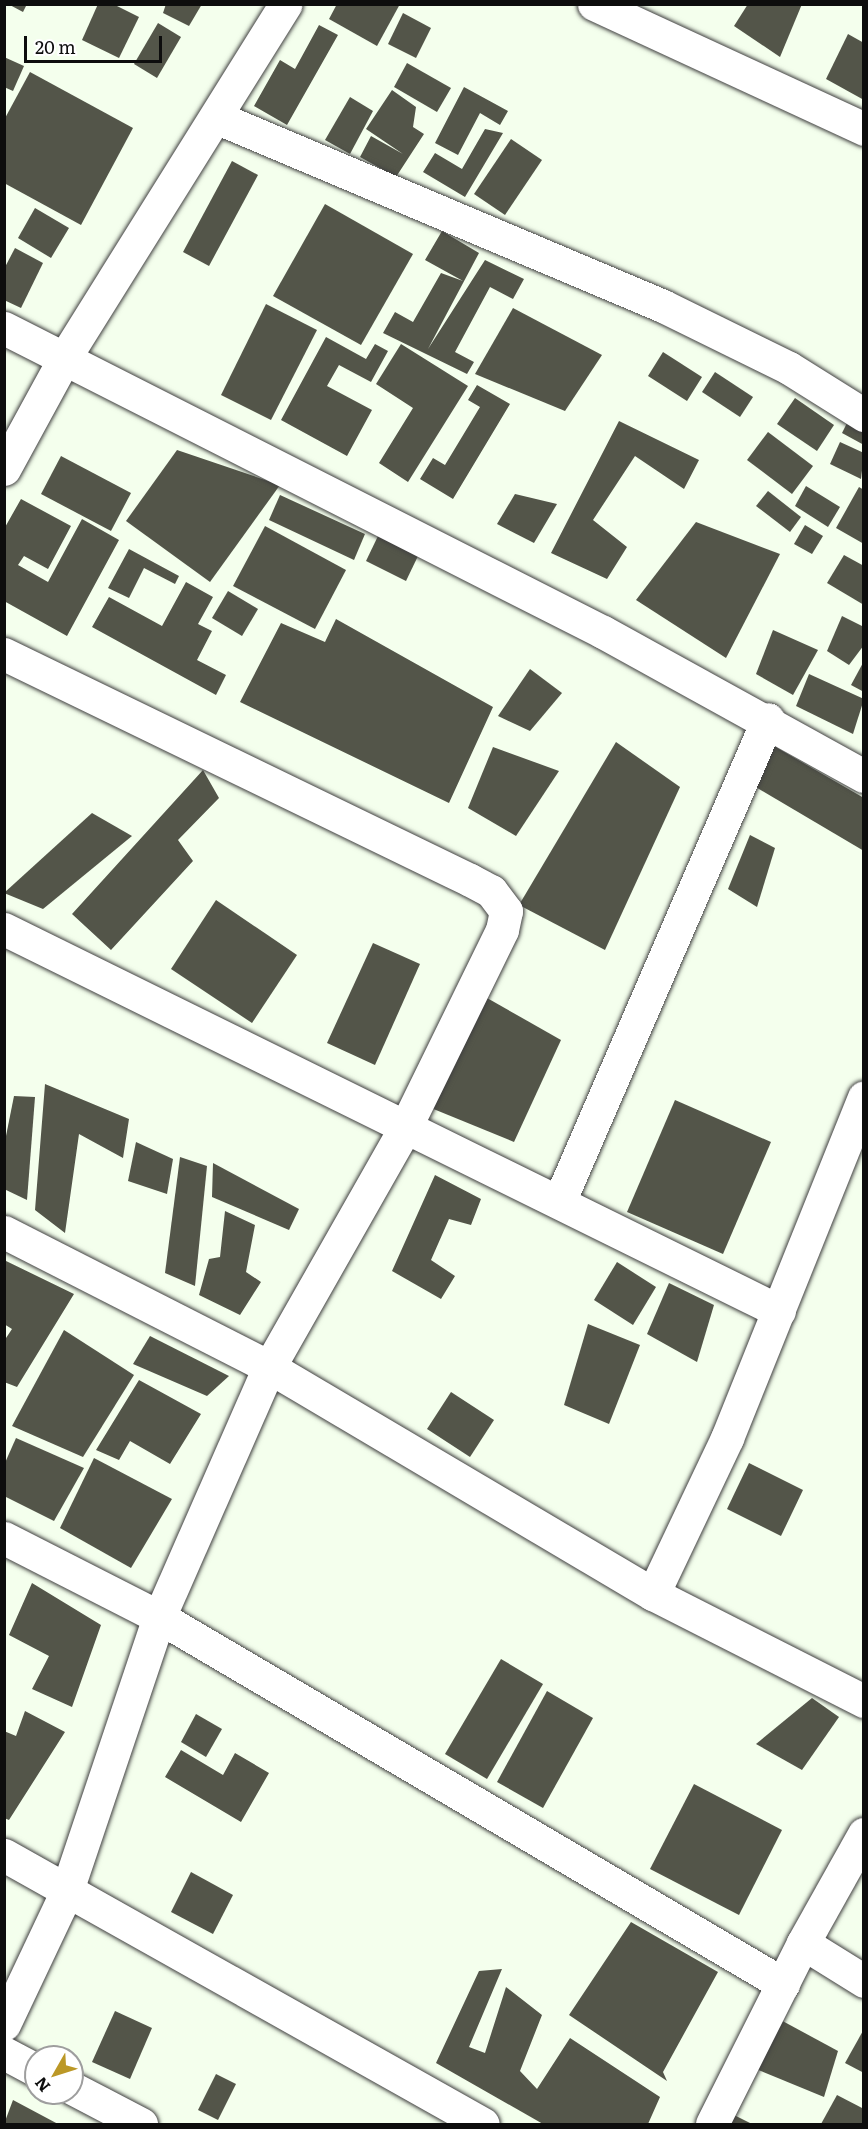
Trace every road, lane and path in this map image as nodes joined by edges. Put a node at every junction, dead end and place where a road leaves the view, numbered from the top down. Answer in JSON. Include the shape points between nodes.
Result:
{"nodes":[{"id":1,"x":286,"y":4,"type":"edge"},
{"id":2,"x":594,"y":4,"type":"edge"},
{"id":3,"x":218,"y":117,"type":"junction"},
{"id":4,"x":864,"y":129,"type":"edge"},
{"id":5,"x":4,"y":328,"type":"edge"},
{"id":6,"x":66,"y":357,"type":"junction"},
{"id":7,"x":864,"y":416,"type":"edge"},
{"id":8,"x":4,"y":469,"type":"edge"},
{"id":9,"x":4,"y":654,"type":"edge"},
{"id":10,"x":768,"y":719,"type":"junction"},
{"id":11,"x":864,"y":776,"type":"edge"},
{"id":12,"x":4,"y":929,"type":"edge"},
{"id":13,"x":864,"y":1098,"type":"edge"},
{"id":14,"x":405,"y":1128,"type":"junction"},
{"id":15,"x":854,"y":1158,"type":"edge"},
{"id":16,"x":559,"y":1203,"type":"junction"},
{"id":17,"x":4,"y":1232,"type":"edge"},
{"id":18,"x":778,"y":1311,"type":"junction"},
{"id":19,"x":269,"y":1367,"type":"junction"},
{"id":20,"x":4,"y":1538,"type":"edge"},
{"id":21,"x":653,"y":1594,"type":"junction"},
{"id":22,"x":159,"y":1617,"type":"junction"},
{"id":23,"x":864,"y":1701,"type":"edge"},
{"id":24,"x":864,"y":1834,"type":"edge"},
{"id":25,"x":4,"y":1855,"type":"edge"},
{"id":26,"x":67,"y":1891,"type":"junction"},
{"id":27,"x":803,"y":1943,"type":"junction"},
{"id":28,"x":864,"y":1981,"type":"edge"},
{"id":29,"x":783,"y":1984,"type":"junction"},
{"id":30,"x":4,"y":2024,"type":"edge"},
{"id":31,"x":4,"y":2053,"type":"edge"},
{"id":32,"x":24,"y":2064,"type":"edge"},
{"id":33,"x":84,"y":2094,"type":"edge"},
{"id":34,"x":141,"y":2124,"type":"edge"},
{"id":35,"x":483,"y":2124,"type":"edge"},
{"id":36,"x":712,"y":2124,"type":"edge"}],
"edges":[{"from":1,"to":3,"type":"street"},
{"from":2,"to":4,"type":"street"},
{"from":3,"to":6,"type":"street"},
{"from":3,"to":7,"type":"street","via":[[663,306],[789,368]]},
{"from":5,"to":6,"type":"street"},
{"from":6,"to":8,"type":"street"},
{"from":6,"to":10,"type":"street"},
{"from":9,"to":14,"type":"street","via":[[491,891],[506,911],[502,930]]},
{"from":10,"to":11,"type":"street"},
{"from":10,"to":16,"type":"street"},
{"from":12,"to":14,"type":"street"},
{"from":13,"to":15,"type":"street"},
{"from":14,"to":16,"type":"street"},
{"from":14,"to":19,"type":"street"},
{"from":15,"to":18,"type":"street"},
{"from":16,"to":18,"type":"street"},
{"from":17,"to":19,"type":"street"},
{"from":18,"to":21,"type":"street"},
{"from":19,"to":21,"type":"street"},
{"from":19,"to":22,"type":"street"},
{"from":20,"to":22,"type":"street"},
{"from":21,"to":23,"type":"street"},
{"from":22,"to":26,"type":"street"},
{"from":22,"to":29,"type":"street"},
{"from":24,"to":27,"type":"street"},
{"from":25,"to":26,"type":"street"},
{"from":26,"to":30,"type":"street"},
{"from":26,"to":35,"type":"street"},
{"from":27,"to":28,"type":"street"},
{"from":27,"to":29,"type":"street"},
{"from":29,"to":36,"type":"street"},
{"from":31,"to":32,"type":"street"},
{"from":33,"to":34,"type":"street"}]}
